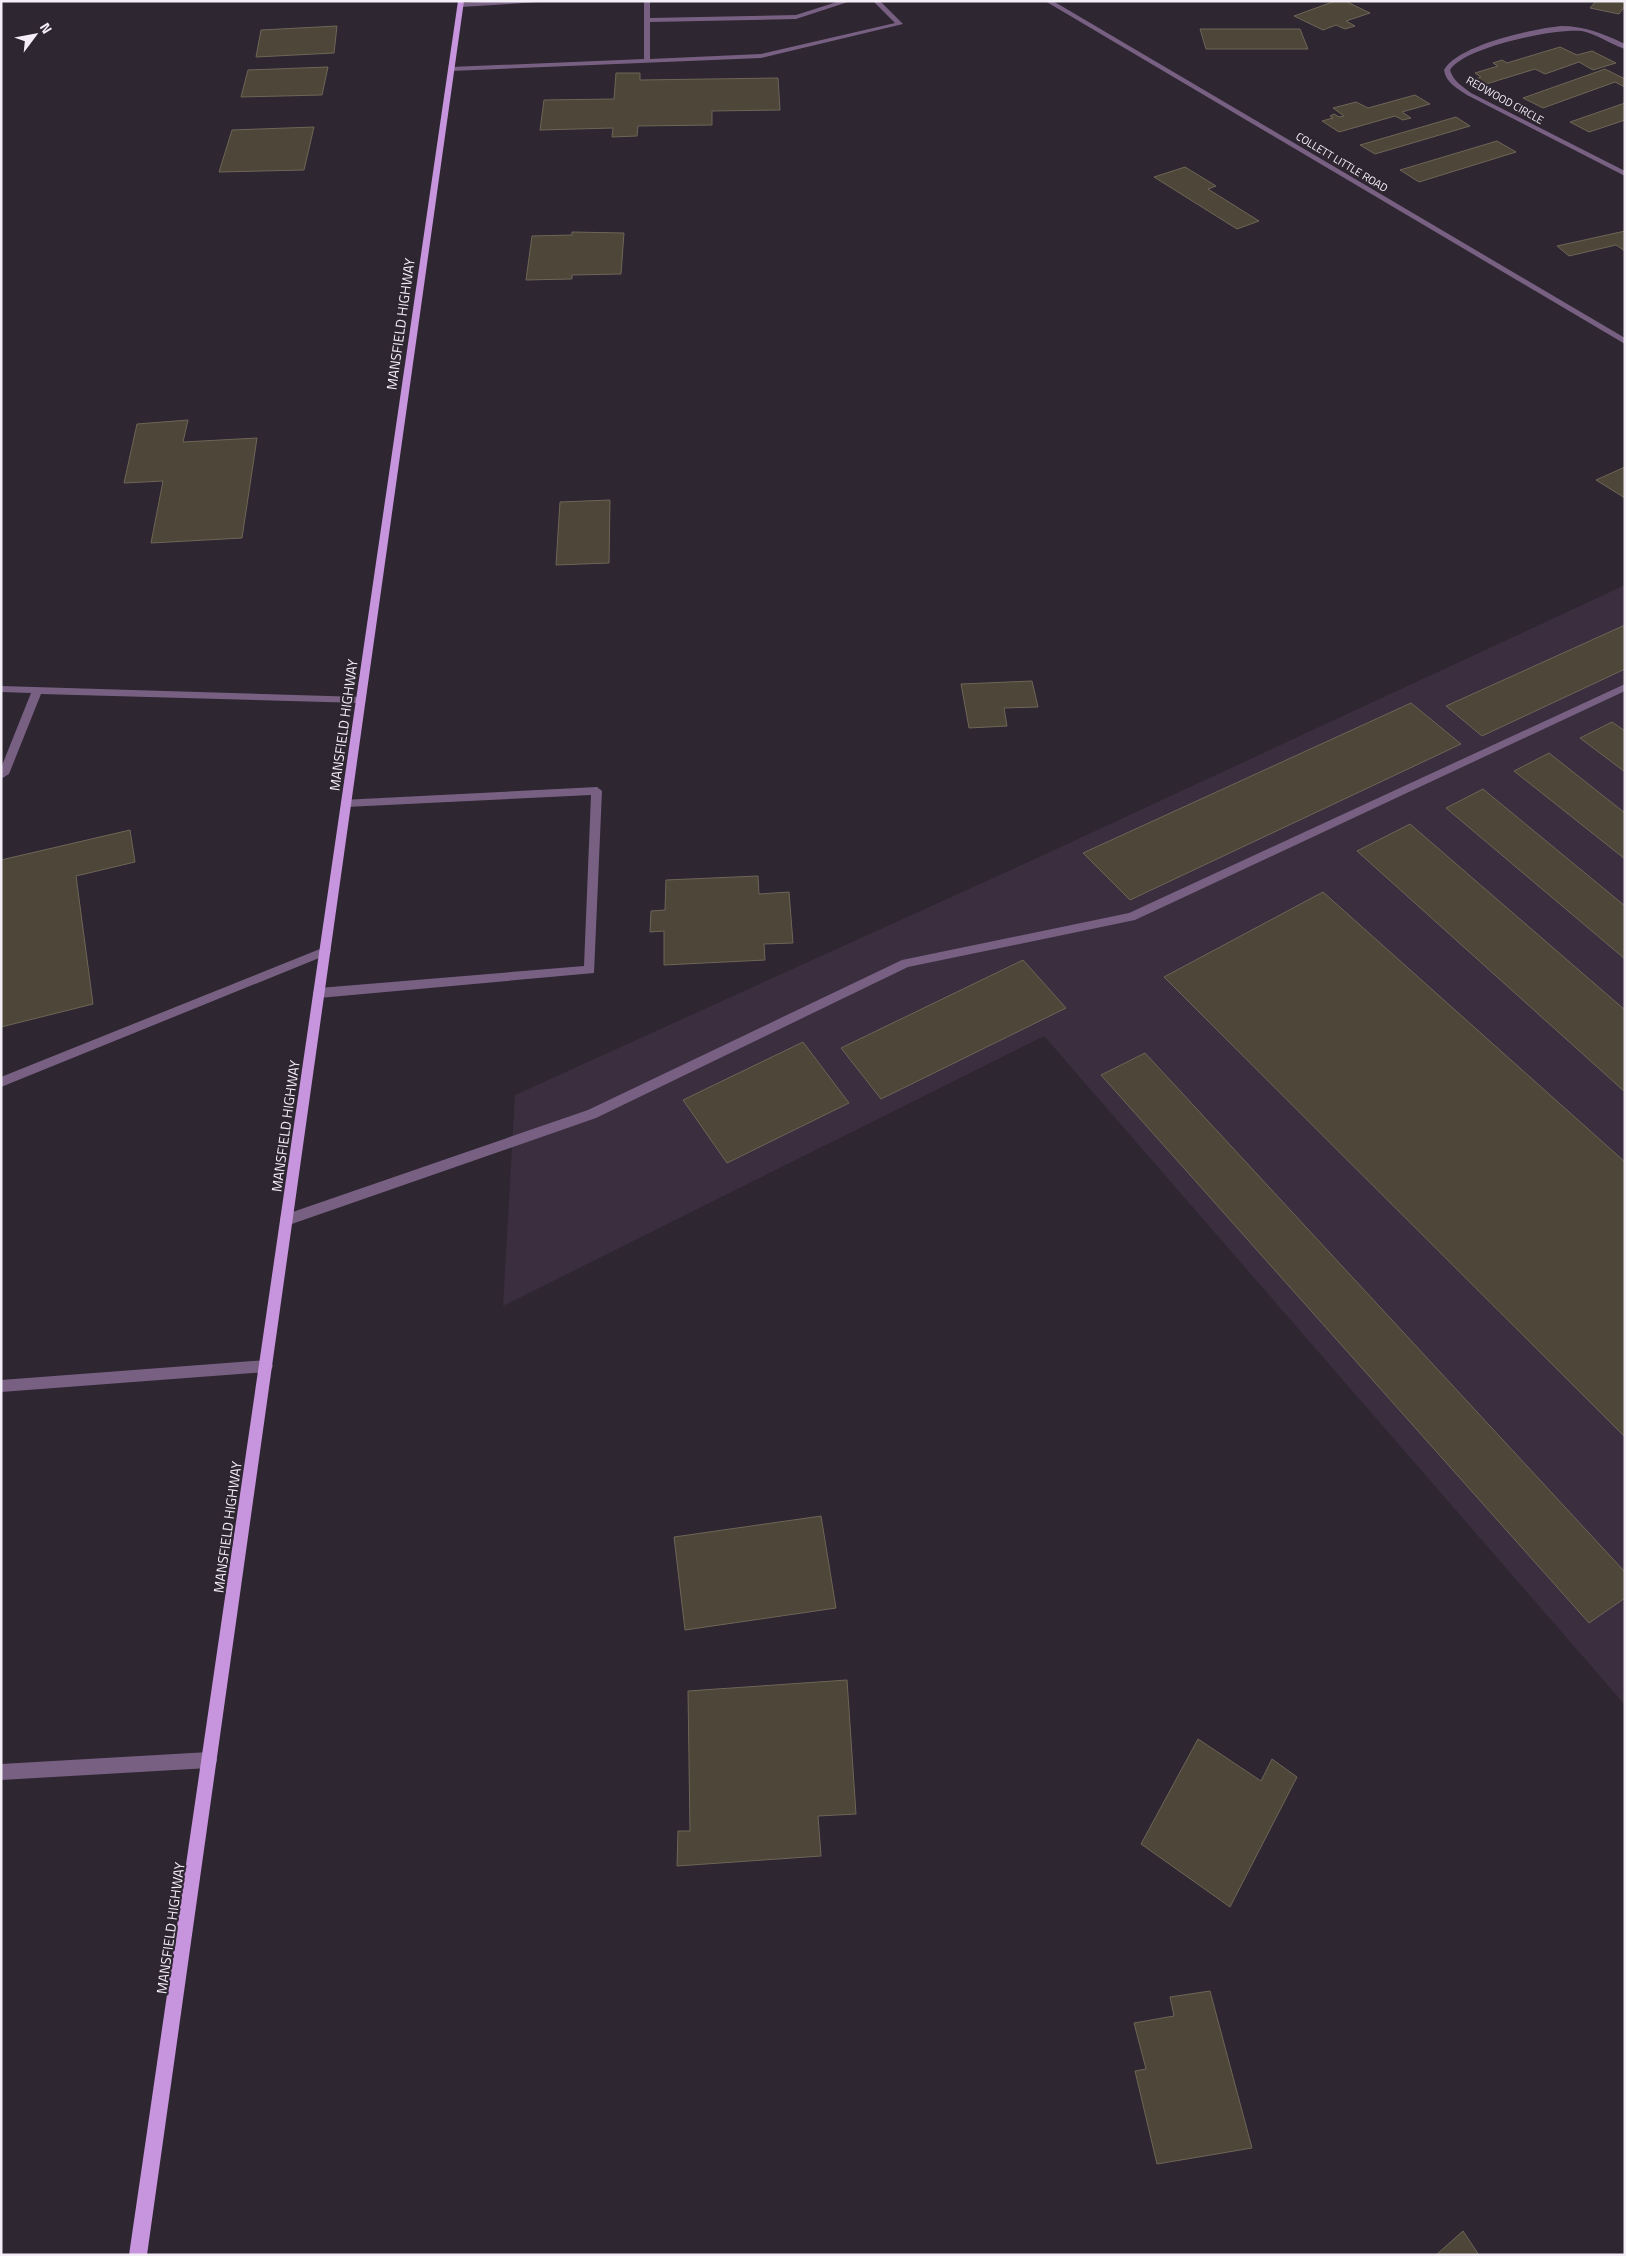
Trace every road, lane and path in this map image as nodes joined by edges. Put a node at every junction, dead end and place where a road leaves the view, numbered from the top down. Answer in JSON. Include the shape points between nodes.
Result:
{"nodes":[{"id":1,"x":553,"y":1,"type":"edge"},
{"id":2,"x":647,"y":1,"type":"edge"},
{"id":3,"x":848,"y":1,"type":"edge"},
{"id":4,"x":876,"y":1,"type":"edge"},
{"id":5,"x":1048,"y":1,"type":"edge"},
{"id":6,"x":461,"y":3,"type":"edge"},
{"id":7,"x":647,"y":20,"type":"junction"},
{"id":8,"x":1625,"y":47,"type":"edge"},
{"id":9,"x":647,"y":60,"type":"junction"},
{"id":10,"x":451,"y":69,"type":"junction"},
{"id":11,"x":1625,"y":174,"type":"edge"},
{"id":12,"x":1625,"y":342,"type":"edge"},
{"id":13,"x":1625,"y":687,"type":"edge"},
{"id":14,"x":1,"y":689,"type":"edge"},
{"id":15,"x":37,"y":690,"type":"junction"},
{"id":16,"x":361,"y":700,"type":"junction"},
{"id":17,"x":1,"y":775,"type":"edge"},
{"id":18,"x":346,"y":803,"type":"junction"},
{"id":19,"x":325,"y":951,"type":"junction"},
{"id":20,"x":319,"y":994,"type":"junction"},
{"id":21,"x":1,"y":1082,"type":"edge"},
{"id":22,"x":286,"y":1220,"type":"junction"},
{"id":23,"x":266,"y":1366,"type":"junction"},
{"id":24,"x":1,"y":1386,"type":"edge"},
{"id":25,"x":209,"y":1760,"type":"junction"},
{"id":26,"x":1,"y":1772,"type":"edge"},
{"id":27,"x":138,"y":2255,"type":"edge"}],
"edges":[{"from":1,"to":6,"type":"street"},
{"from":2,"to":7,"type":"street"},
{"from":3,"to":7,"type":"street","via":[[796,17]]},
{"from":4,"to":9,"type":"street","via":[[900,24],[761,56]]},
{"from":5,"to":12,"type":"street","name":"COLLETT LITTLE ROAD"},
{"from":6,"to":10,"type":"main road","name":"MANSFIELD HIGHWAY"},
{"from":7,"to":9,"type":"street"},
{"from":8,"to":11,"type":"street","name":"REDWOOD CIRCLE","via":[[1580,29],[1554,29],[1463,54],[1449,63],[1446,69],[1450,80],[1470,94]]},
{"from":9,"to":10,"type":"street"},
{"from":10,"to":16,"type":"main road","name":"MANSFIELD HIGHWAY"},
{"from":13,"to":22,"type":"street","via":[[1131,917],[906,963],[592,1114]]},
{"from":14,"to":15,"type":"street"},
{"from":15,"to":16,"type":"street"},
{"from":15,"to":17,"type":"street"},
{"from":16,"to":18,"type":"main road","name":"MANSFIELD HIGHWAY"},
{"from":18,"to":19,"type":"main road","name":"MANSFIELD HIGHWAY"},
{"from":18,"to":20,"type":"street","via":[[597,791],[590,970]]},
{"from":19,"to":20,"type":"main road","name":"MANSFIELD HIGHWAY"},
{"from":19,"to":21,"type":"street"},
{"from":20,"to":22,"type":"main road","name":"MANSFIELD HIGHWAY"},
{"from":22,"to":23,"type":"main road","name":"MANSFIELD HIGHWAY"},
{"from":23,"to":24,"type":"street"},
{"from":23,"to":25,"type":"main road","name":"MANSFIELD HIGHWAY"},
{"from":25,"to":26,"type":"street"},
{"from":25,"to":27,"type":"main road","name":"MANSFIELD HIGHWAY"}]}
